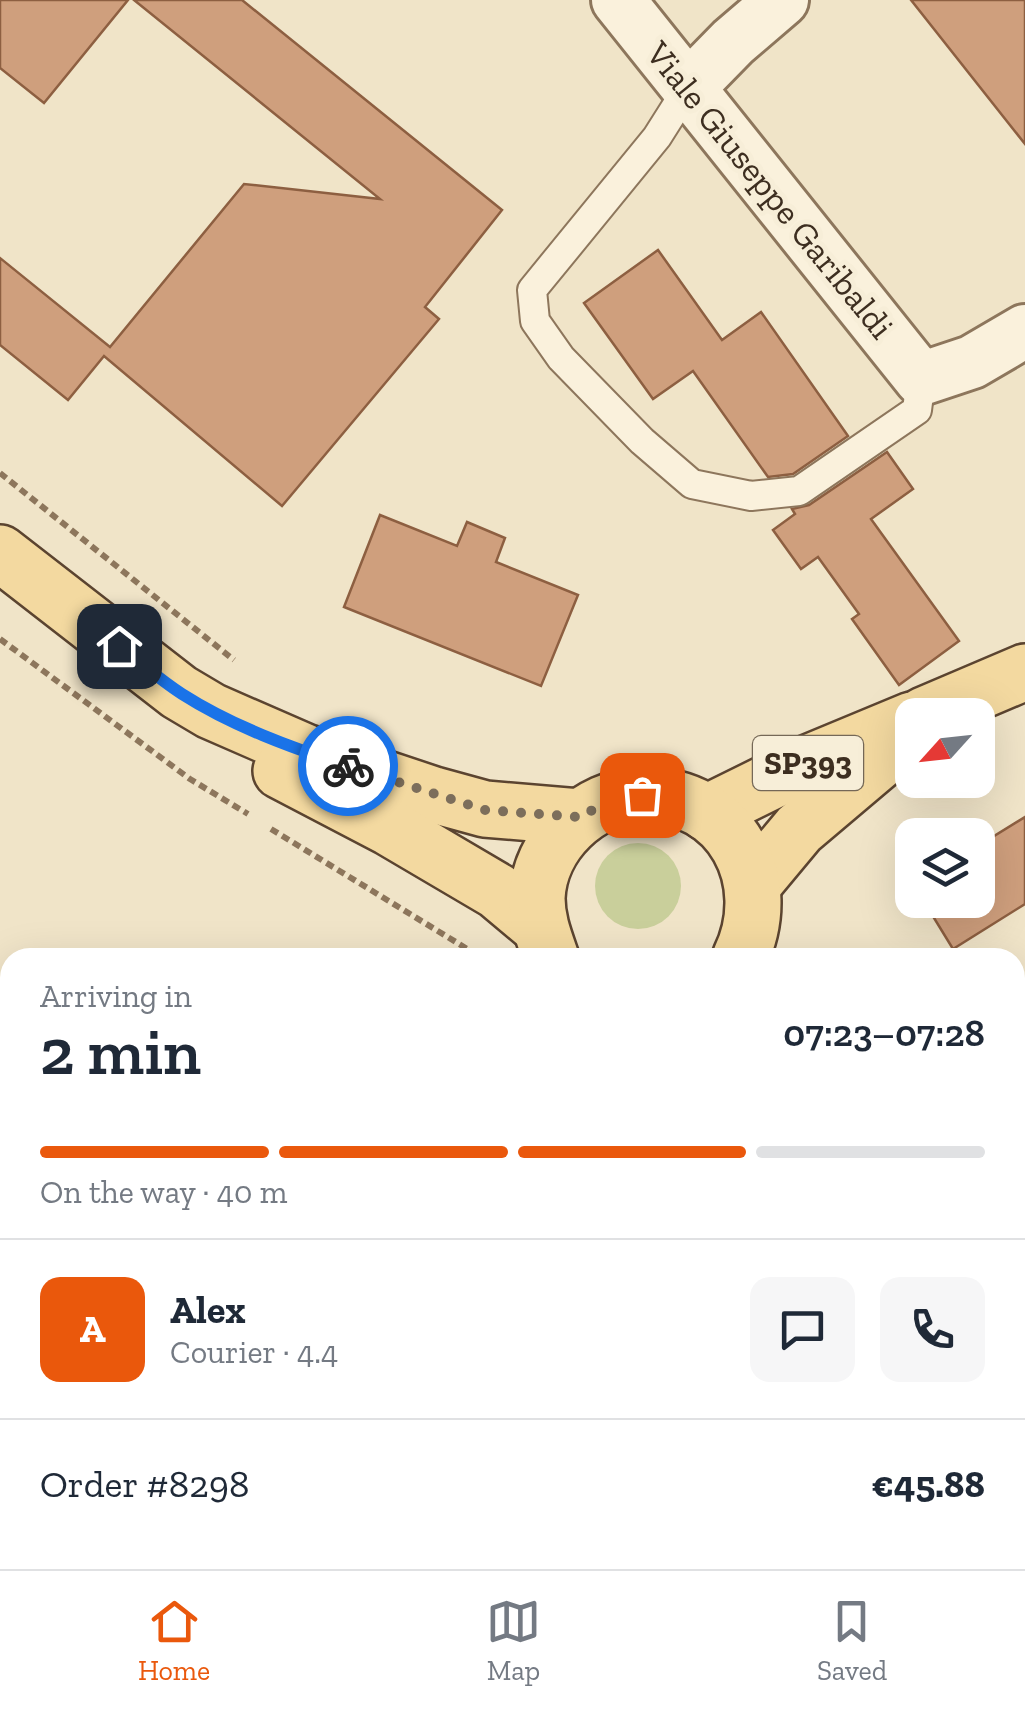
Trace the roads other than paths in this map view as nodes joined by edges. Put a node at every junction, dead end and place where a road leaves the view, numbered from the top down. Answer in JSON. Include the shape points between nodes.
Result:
{"nodes":[{"id":1,"x":618,"y":0,"type":"edge"},
{"id":2,"x":782,"y":0,"type":"edge"},
{"id":3,"x":688,"y":88,"type":"junction"},
{"id":4,"x":1025,"y":331,"type":"edge"},
{"id":5,"x":921,"y":379,"type":"junction"},
{"id":6,"x":0,"y":553,"type":"edge"},
{"id":7,"x":1009,"y":679,"type":"edge"},
{"id":8,"x":964,"y":698,"type":"edge"},
{"id":9,"x":976,"y":698,"type":"edge"},
{"id":10,"x":211,"y":711,"type":"junction"},
{"id":11,"x":895,"y":727,"type":"edge"},
{"id":12,"x":895,"y":746,"type":"edge"},
{"id":13,"x":707,"y":813,"type":"junction"},
{"id":14,"x":579,"y":817,"type":"junction"},
{"id":15,"x":755,"y":933,"type":"edge"},
{"id":16,"x":546,"y":942,"type":"edge"}],
"edges":[{"from":1,"to":3,"type":"street","name":"Viale Giuseppe Garibaldi"},
{"from":2,"to":3,"type":"street"},
{"from":3,"to":5,"type":"street","name":"Viale Giuseppe Garibaldi"},
{"from":3,"to":5,"type":"lane","via":[[657,137],[532,290],[535,321],[561,358],[692,484],[751,496],[799,491],[917,410]]},
{"from":4,"to":5,"type":"street","via":[[972,362]]},
{"from":6,"to":10,"type":"main road"},
{"from":7,"to":8,"type":"main road"},
{"from":7,"to":9,"type":"main road"},
{"from":10,"to":14,"type":"main road","via":[[305,752],[485,810]]},
{"from":10,"to":16,"type":"main road","via":[[286,775],[497,891]]},
{"from":11,"to":13,"type":"main road","number":"SP393"},
{"from":12,"to":15,"type":"main road","number":"SP393","via":[[798,829]]},
{"from":13,"to":14,"type":"main road","via":[[676,799],[642,795]]},
{"from":13,"to":15,"type":"main road","via":[[736,844]]},
{"from":14,"to":16,"type":"main road","via":[[543,866],[538,897]]}]}
